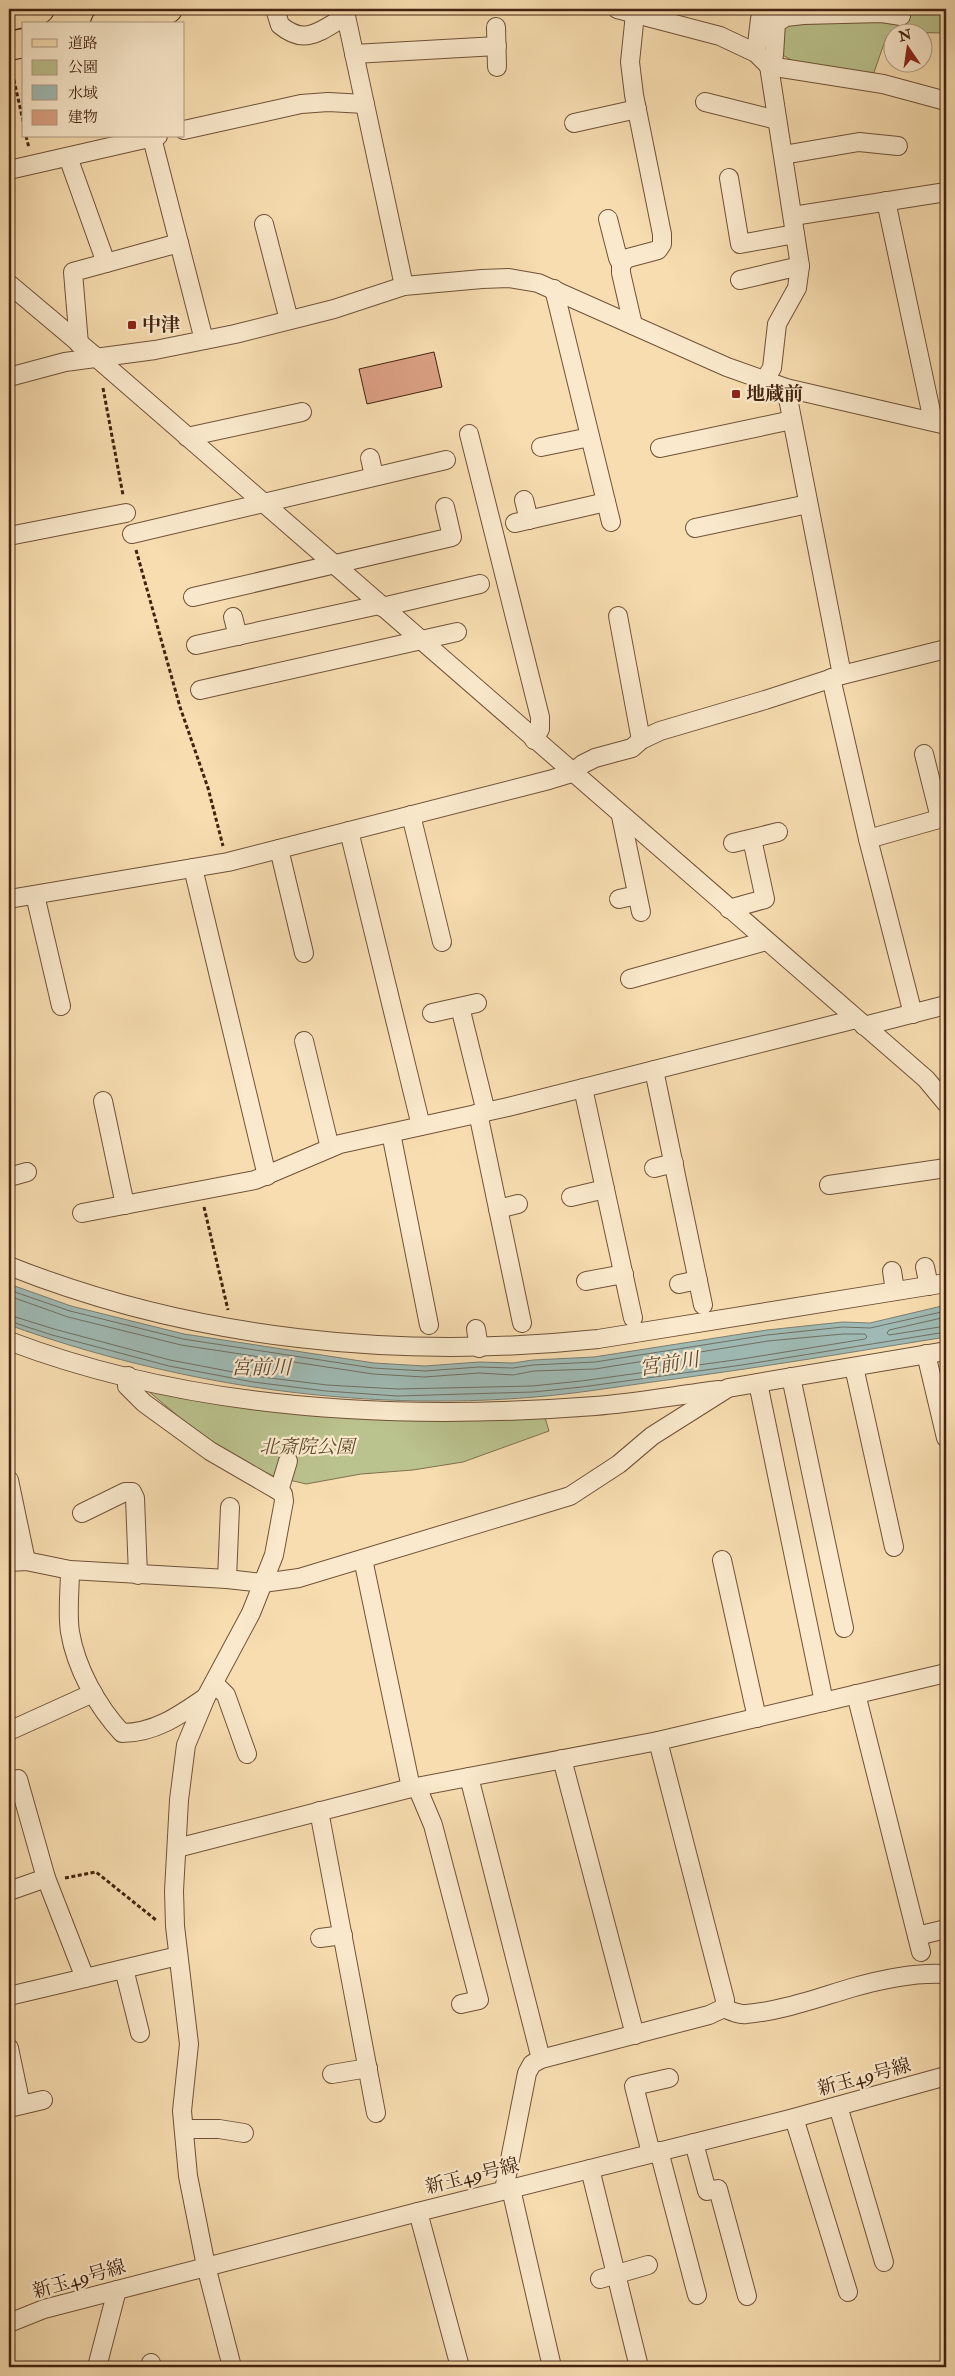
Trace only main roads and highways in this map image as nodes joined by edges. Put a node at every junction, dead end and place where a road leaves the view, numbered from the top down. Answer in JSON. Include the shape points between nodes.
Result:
{"nodes":[{"id":1,"x":40,"y":9,"type":"edge"},
{"id":2,"x":168,"y":9,"type":"edge"},
{"id":3,"x":9,"y":16,"type":"edge"},
{"id":4,"x":113,"y":22,"type":"edge"},
{"id":5,"x":22,"y":45,"type":"edge"},
{"id":6,"x":10,"y":57,"type":"edge"}],
"edges":[{"from":1,"to":3,"type":"main road"},
{"from":2,"to":4,"type":"main road"},
{"from":5,"to":6,"type":"main road"}]}
